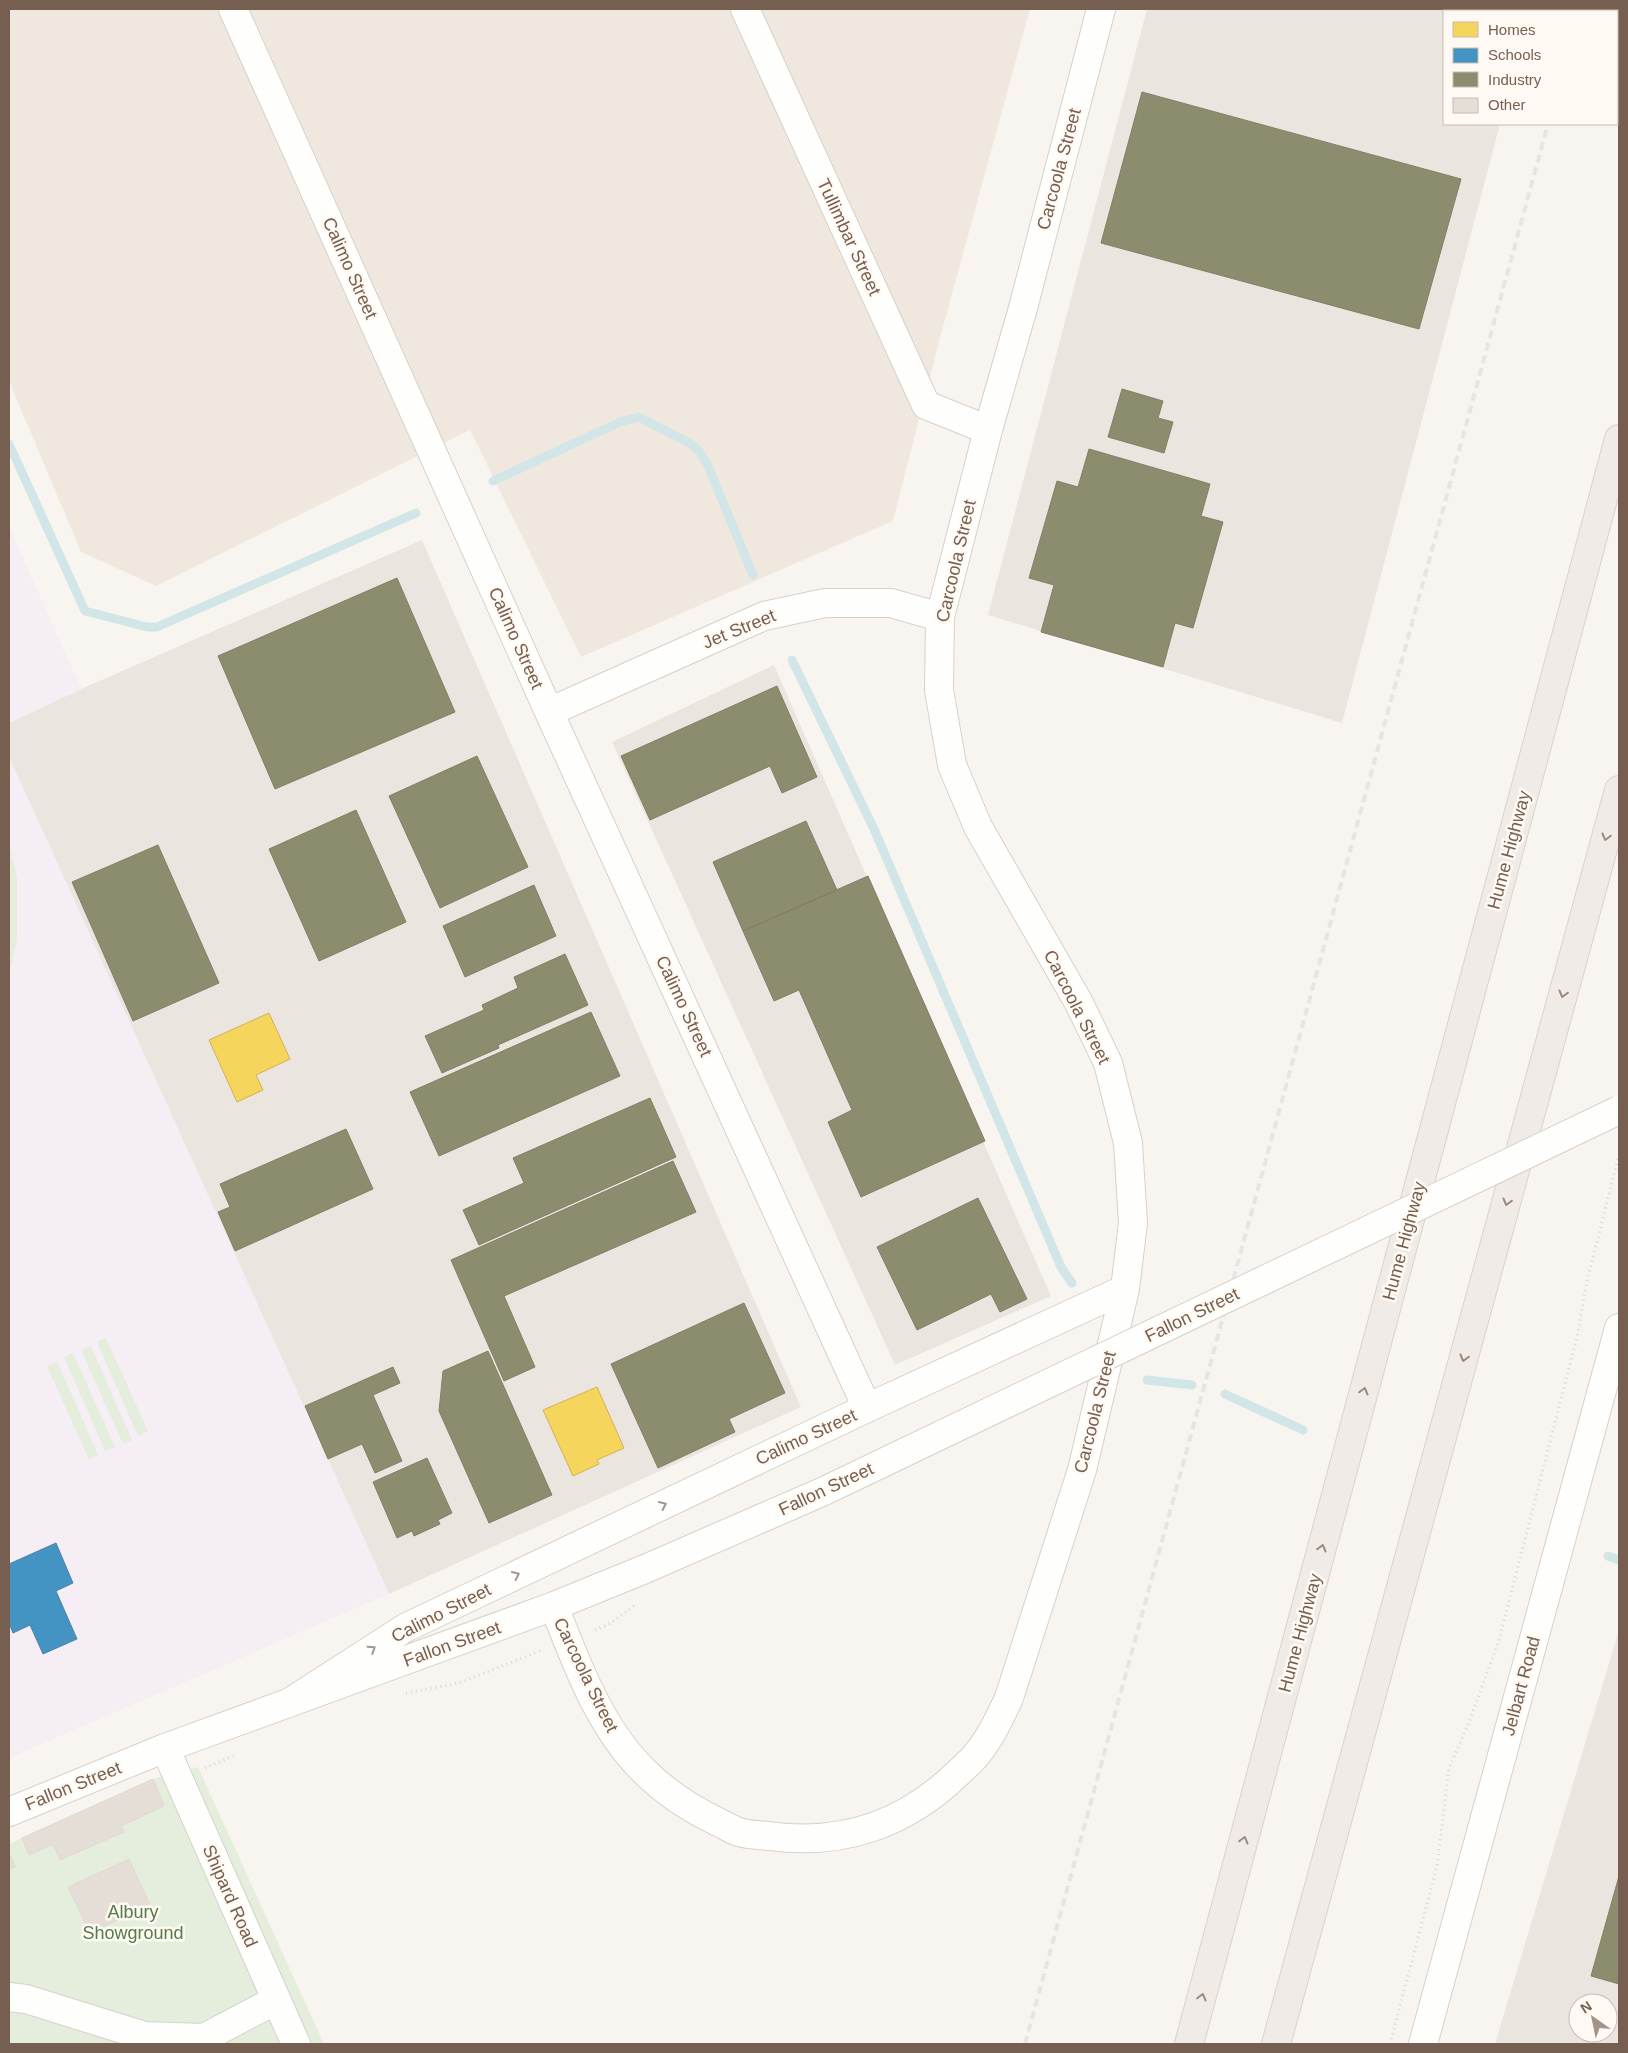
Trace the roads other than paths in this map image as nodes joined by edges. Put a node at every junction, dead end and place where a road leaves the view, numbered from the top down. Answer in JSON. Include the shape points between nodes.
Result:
{"nodes":[{"id":1,"x":233,"y":9,"type":"edge"},
{"id":2,"x":745,"y":9,"type":"edge"},
{"id":3,"x":1101,"y":9,"type":"edge"},
{"id":4,"x":988,"y":430,"type":"junction"},
{"id":5,"x":1619,"y":439,"type":"edge"},
{"id":6,"x":940,"y":617,"type":"junction"},
{"id":7,"x":549,"y":712,"type":"junction"},
{"id":8,"x":1619,"y":790,"type":"edge"},
{"id":9,"x":1619,"y":1110,"type":"edge"},
{"id":10,"x":1125,"y":1289,"type":"junction"},
{"id":11,"x":1619,"y":1328,"type":"edge"},
{"id":12,"x":868,"y":1408,"type":"junction"},
{"id":13,"x":554,"y":1606,"type":"junction"},
{"id":14,"x":287,"y":1704,"type":"junction"},
{"id":15,"x":165,"y":1748,"type":"junction"},
{"id":16,"x":9,"y":1812,"type":"edge"},
{"id":17,"x":9,"y":1996,"type":"edge"},
{"id":18,"x":276,"y":2000,"type":"junction"},
{"id":19,"x":159,"y":2040,"type":"edge"},
{"id":20,"x":296,"y":2044,"type":"edge"},
{"id":21,"x":1189,"y":2044,"type":"edge"},
{"id":22,"x":1276,"y":2044,"type":"edge"},
{"id":23,"x":1423,"y":2044,"type":"edge"}],
"edges":[{"from":1,"to":7,"type":"street","name":"Calimo Street"},
{"from":2,"to":4,"type":"street","name":"Tullimbar Street","via":[[926,405]]},
{"from":3,"to":4,"type":"street","name":"Carcoola Street"},
{"from":4,"to":6,"type":"street","name":"Carcoola Street"},
{"from":21,"to":5,"type":"highway","name":"Hume Highway","one_way":true},
{"from":6,"to":7,"type":"street","name":"Jet Street","via":[[891,603],[825,603],[764,616]]},
{"from":6,"to":10,"type":"street","name":"Carcoola Street","via":[[938,690],[952,764],[978,827],[1079,1003],[1108,1063],[1128,1143],[1133,1223]]},
{"from":7,"to":12,"type":"street","name":"Calimo Street"},
{"from":8,"to":22,"type":"highway","one_way":true},
{"from":9,"to":13,"type":"street","name":"Fallon Street","bridge":true,"via":[[822,1492]]},
{"from":10,"to":12,"type":"street"},
{"from":10,"to":13,"type":"street","name":"Carcoola Street","via":[[1082,1470],[1009,1698],[977,1754],[938,1792],[884,1824],[841,1836],[797,1840],[738,1832],[689,1808],[644,1771],[606,1724]]},
{"from":11,"to":23,"type":"street","name":"Jelbart Road"},
{"from":14,"to":12,"type":"street","name":"Calimo Street","one_way":true,"via":[[405,1628]]},
{"from":13,"to":14,"type":"street","name":"Fallon Street"},
{"from":14,"to":15,"type":"street","name":"Fallon Street"},
{"from":15,"to":16,"type":"street","name":"Fallon Street"},
{"from":15,"to":18,"type":"street","name":"Shipard Road"},
{"from":17,"to":19,"type":"street"},
{"from":18,"to":19,"type":"street","via":[[204,2038]]},
{"from":18,"to":20,"type":"street","name":"Shipard Road"}]}
